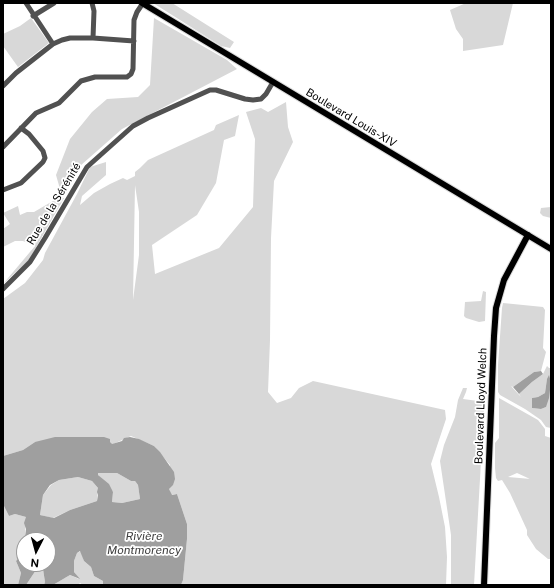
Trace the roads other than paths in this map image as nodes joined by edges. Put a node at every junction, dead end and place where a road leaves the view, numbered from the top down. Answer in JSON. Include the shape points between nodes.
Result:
{"nodes":[{"id":1,"x":26,"y":3,"type":"edge"},
{"id":2,"x":54,"y":3,"type":"edge"},
{"id":3,"x":92,"y":3,"type":"edge"},
{"id":4,"x":142,"y":3,"type":"edge"},
{"id":5,"x":33,"y":16,"type":"junction"},
{"id":6,"x":93,"y":38,"type":"junction"},
{"id":7,"x":134,"y":41,"type":"junction"},
{"id":8,"x":53,"y":44,"type":"junction"},
{"id":9,"x":273,"y":82,"type":"junction"},
{"id":10,"x":3,"y":86,"type":"edge"},
{"id":11,"x":21,"y":128,"type":"junction"},
{"id":12,"x":3,"y":147,"type":"edge"},
{"id":13,"x":3,"y":190,"type":"edge"},
{"id":14,"x":528,"y":235,"type":"junction"},
{"id":15,"x":551,"y":249,"type":"edge"},
{"id":16,"x":3,"y":289,"type":"edge"},
{"id":17,"x":484,"y":585,"type":"edge"}],
"edges":[{"from":1,"to":5,"type":"street"},
{"from":2,"to":5,"type":"street"},
{"from":3,"to":6,"type":"street"},
{"from":4,"to":7,"type":"street","via":[[134,20]]},
{"from":4,"to":9,"type":"main road","name":"Boulevard Louis-XIV"},
{"from":5,"to":8,"type":"street"},
{"from":6,"to":7,"type":"street"},
{"from":6,"to":8,"type":"street","via":[[70,38]]},
{"from":7,"to":11,"type":"street","via":[[134,69],[128,77],[95,77],[81,81],[59,103],[36,113]]},
{"from":8,"to":10,"type":"street"},
{"from":9,"to":14,"type":"main road","name":"Boulevard Louis-XIV"},
{"from":9,"to":16,"type":"street","name":"Rue de la Sérénité","via":[[261,99],[245,99],[210,90],[133,126],[87,167],[30,262]]},
{"from":11,"to":12,"type":"street"},
{"from":11,"to":13,"type":"street","via":[[43,150],[45,158],[21,183]]},
{"from":14,"to":15,"type":"main road","name":"Boulevard Louis-XIV"},
{"from":14,"to":17,"type":"main road","name":"Boulevard Lloyd Welch","via":[[504,280],[496,308]]}]}
